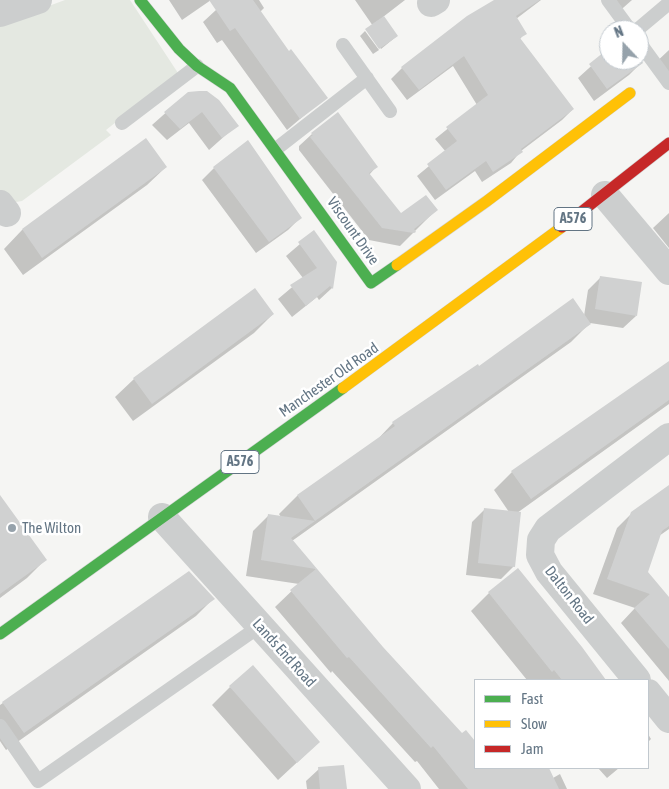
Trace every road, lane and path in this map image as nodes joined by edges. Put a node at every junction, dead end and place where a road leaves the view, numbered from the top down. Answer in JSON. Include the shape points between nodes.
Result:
{"nodes":[{"id":1,"x":38,"y":0,"type":"edge"},
{"id":2,"x":140,"y":0,"type":"edge"},
{"id":3,"x":608,"y":0,"type":"edge"},
{"id":4,"x":669,"y":3,"type":"edge"},
{"id":5,"x":0,"y":14,"type":"edge"},
{"id":6,"x":623,"y":20,"type":"edge"},
{"id":7,"x":649,"y":20,"type":"edge"},
{"id":8,"x":343,"y":45,"type":"dead end"},
{"id":9,"x":649,"y":56,"type":"edge"},
{"id":10,"x":197,"y":66,"type":"junction"},
{"id":11,"x":367,"y":78,"type":"junction"},
{"id":12,"x":669,"y":83,"type":"edge"},
{"id":13,"x":630,"y":92,"type":"dead end"},
{"id":14,"x":390,"y":111,"type":"dead end"},
{"id":15,"x":122,"y":123,"type":"dead end"},
{"id":16,"x":669,"y":143,"type":"edge"},
{"id":17,"x":276,"y":149,"type":"junction"},
{"id":18,"x":606,"y":195,"type":"junction"},
{"id":19,"x":669,"y":271,"type":"edge"},
{"id":20,"x":669,"y":437,"type":"edge"},
{"id":21,"x":162,"y":517,"type":"junction"},
{"id":22,"x":260,"y":626,"type":"junction"},
{"id":23,"x":0,"y":634,"type":"edge"},
{"id":24,"x":636,"y":679,"type":"edge"},
{"id":25,"x":649,"y":694,"type":"edge"},
{"id":26,"x":669,"y":719,"type":"edge"},
{"id":27,"x":0,"y":726,"type":"edge"},
{"id":28,"x":407,"y":789,"type":"edge"}],
"edges":[{"from":1,"to":5,"type":"street"},
{"from":2,"to":10,"type":"main road","name":"Viscount Drive","via":[[179,49]]},
{"from":3,"to":6,"type":"lane"},
{"from":4,"to":7,"type":"lane"},
{"from":8,"to":11,"type":"lane"},
{"from":9,"to":12,"type":"lane"},
{"from":10,"to":15,"type":"lane"},
{"from":10,"to":17,"type":"main road","name":"Viscount Drive","via":[[230,88]]},
{"from":11,"to":14,"type":"lane"},
{"from":11,"to":17,"type":"lane"},
{"from":13,"to":17,"type":"main road","name":"Viscount Drive","via":[[487,201],[371,283]]},
{"from":16,"to":18,"type":"main road","name":"Manchester Old Road","number":"A576"},
{"from":18,"to":19,"type":"street"},
{"from":18,"to":21,"type":"main road","name":"Manchester Old Road","number":"A576","via":[[394,352]]},
{"from":20,"to":24,"type":"street","name":"Dalton Road","via":[[548,529],[541,540],[540,555],[549,572]]},
{"from":21,"to":22,"type":"street","name":"Lands End Road"},
{"from":21,"to":23,"type":"main road","name":"Manchester Old Road","number":"A576"},
{"from":22,"to":27,"type":"lane","via":[[38,781]]},
{"from":22,"to":28,"type":"street","name":"Lands End Road"},
{"from":25,"to":26,"type":"street"}]}
